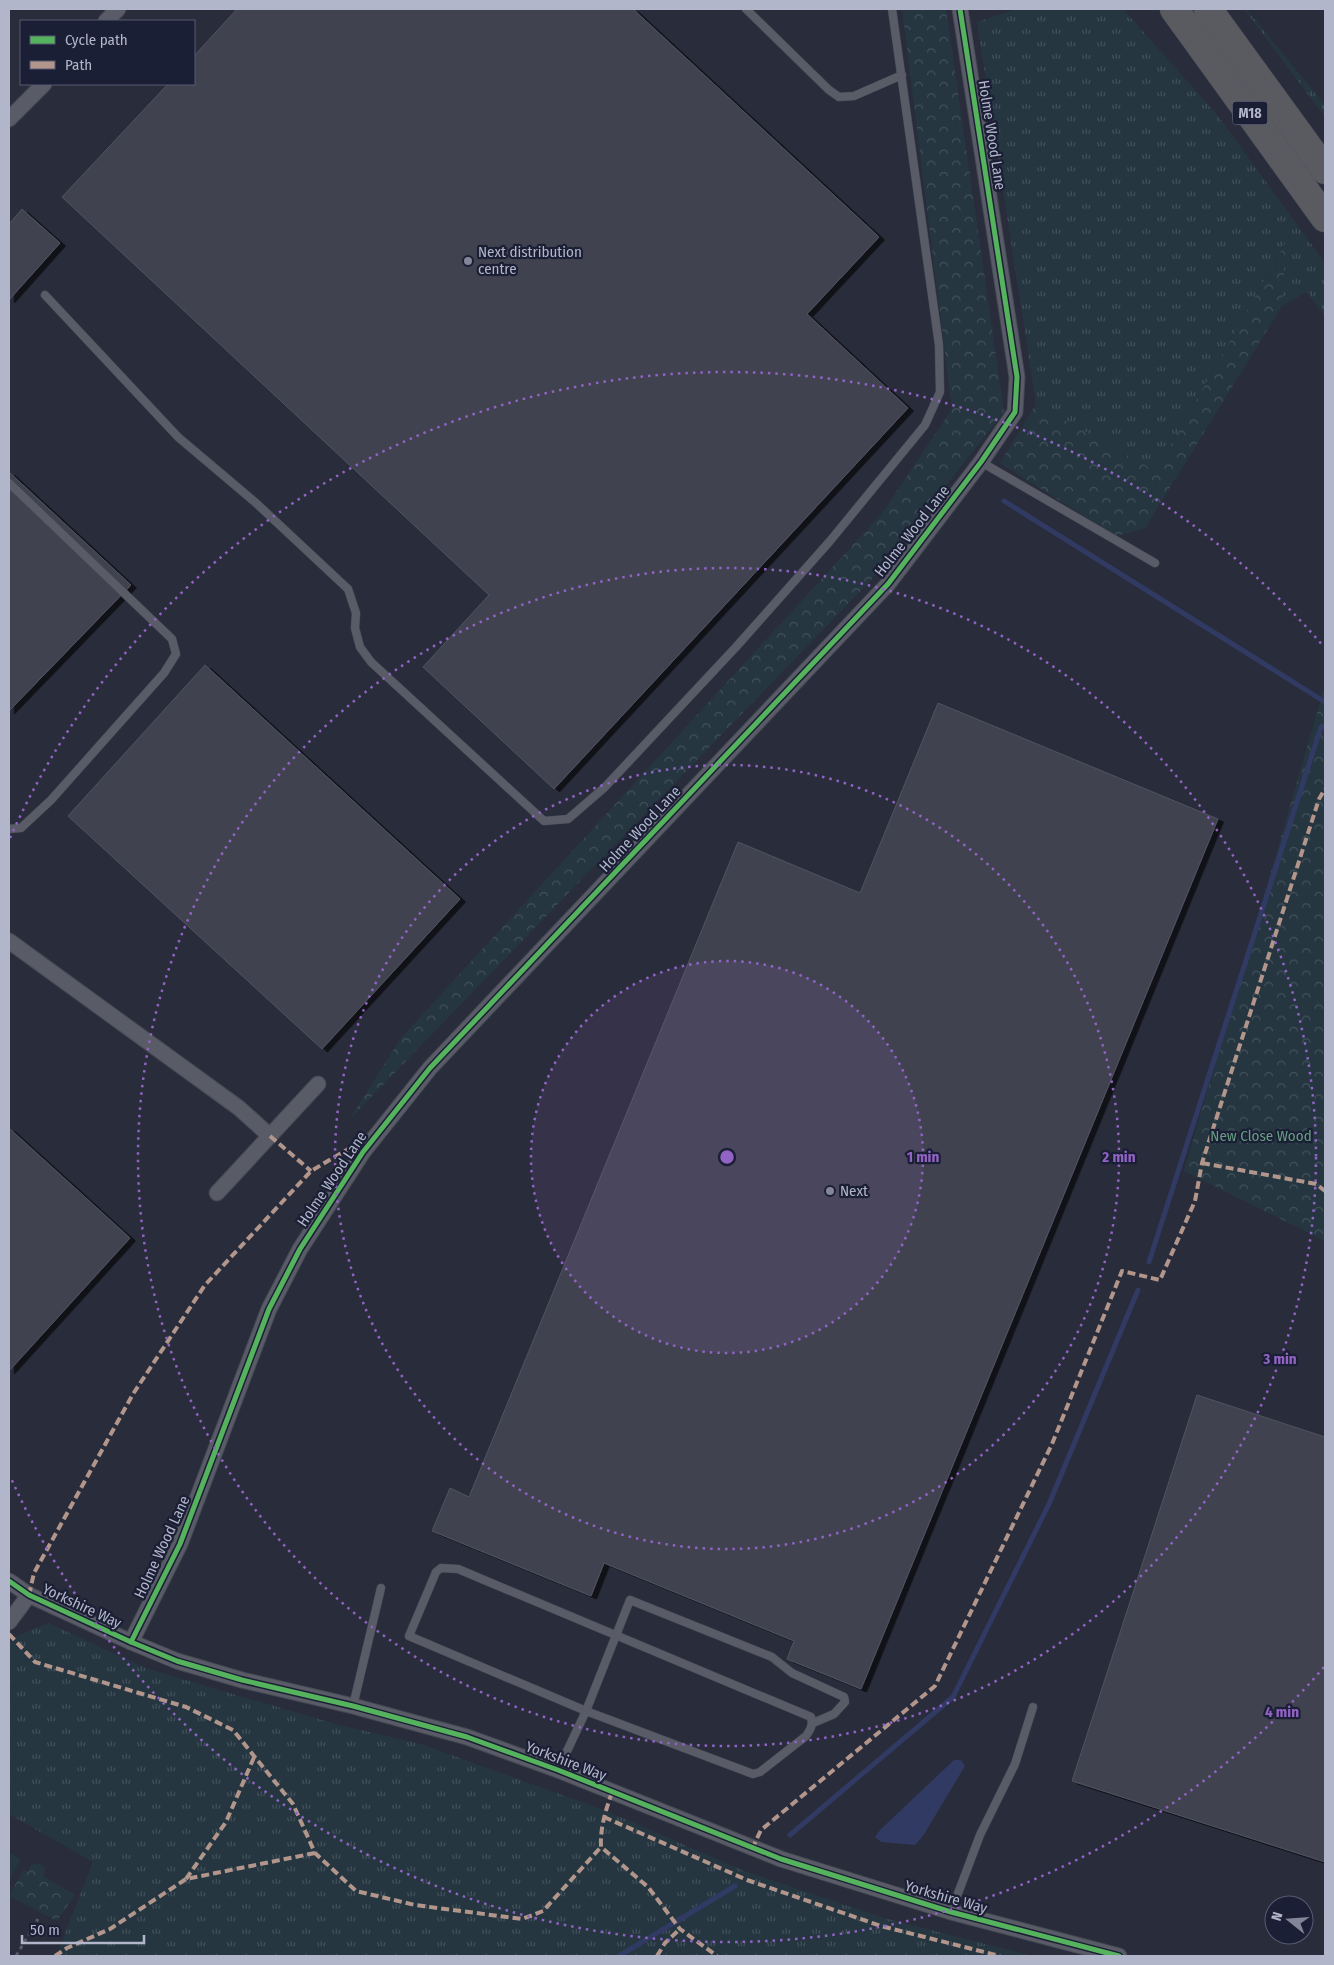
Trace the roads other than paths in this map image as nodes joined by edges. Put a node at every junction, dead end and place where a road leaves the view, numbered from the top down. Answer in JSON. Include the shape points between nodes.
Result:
{"nodes":[{"id":1,"x":118,"y":9,"type":"edge"},
{"id":2,"x":746,"y":9,"type":"edge"},
{"id":3,"x":892,"y":9,"type":"edge"},
{"id":4,"x":960,"y":9,"type":"edge"},
{"id":5,"x":1174,"y":9,"type":"edge"},
{"id":6,"x":1208,"y":9,"type":"edge"},
{"id":7,"x":107,"y":20,"type":"edge"},
{"id":8,"x":902,"y":75,"type":"junction"},
{"id":9,"x":43,"y":85,"type":"edge"},
{"id":10,"x":9,"y":119,"type":"edge"},
{"id":11,"x":1325,"y":170,"type":"edge"},
{"id":12,"x":1325,"y":218,"type":"edge"},
{"id":13,"x":45,"y":295,"type":"dead end"},
{"id":14,"x":981,"y":462,"type":"junction"},
{"id":15,"x":9,"y":483,"type":"edge"},
{"id":16,"x":1155,"y":563,"type":"dead end"},
{"id":17,"x":9,"y":829,"type":"edge"},
{"id":18,"x":9,"y":941,"type":"edge"},
{"id":19,"x":318,"y":1084,"type":"dead end"},
{"id":20,"x":270,"y":1136,"type":"junction"},
{"id":21,"x":217,"y":1193,"type":"dead end"},
{"id":22,"x":9,"y":1581,"type":"edge"},
{"id":23,"x":381,"y":1588,"type":"dead end"},
{"id":24,"x":30,"y":1596,"type":"junction"},
{"id":25,"x":9,"y":1622,"type":"edge"},
{"id":26,"x":616,"y":1636,"type":"junction"},
{"id":27,"x":131,"y":1642,"type":"junction"},
{"id":28,"x":353,"y":1706,"type":"junction"},
{"id":29,"x":1032,"y":1706,"type":"dead end"},
{"id":30,"x":586,"y":1711,"type":"junction"},
{"id":31,"x":813,"y":1723,"type":"junction"},
{"id":32,"x":558,"y":1770,"type":"junction"},
{"id":33,"x":951,"y":1912,"type":"junction"},
{"id":34,"x":1119,"y":1956,"type":"edge"}],
"edges":[{"from":1,"to":7,"type":"street"},
{"from":2,"to":8,"type":"lane","via":[[839,97],[854,96]]},
{"from":3,"to":8,"type":"lane"},
{"from":4,"to":14,"type":"street","name":"Holme Wood Lane","via":[[1017,377],[1015,412]]},
{"from":5,"to":12,"type":"highway","number":"M18"},
{"from":6,"to":11,"type":"highway","number":"M18"},
{"from":8,"to":13,"type":"lane","via":[[939,345],[940,392],[924,425],[830,541],[612,780],[568,819],[544,821],[371,662],[360,647],[356,613],[348,589],[256,502],[178,437]]},
{"from":9,"to":10,"type":"street"},
{"from":14,"to":16,"type":"lane"},
{"from":14,"to":27,"type":"street","name":"Holme Wood Lane","via":[[888,584],[430,1068],[363,1152],[300,1249],[269,1310],[180,1544]]},
{"from":15,"to":17,"type":"lane","via":[[172,639],[176,654],[164,673],[51,800],[21,828]]},
{"from":18,"to":20,"type":"street","via":[[239,1108]]},
{"from":19,"to":20,"type":"street"},
{"from":20,"to":21,"type":"street"},
{"from":22,"to":24,"type":"street","name":"Yorkshire Way"},
{"from":23,"to":28,"type":"lane"},
{"from":24,"to":25,"type":"street"},
{"from":24,"to":27,"type":"street","name":"Yorkshire Way"},
{"from":26,"to":30,"type":"lane"},
{"from":26,"to":30,"type":"lane","via":[[448,1568],[436,1572],[409,1636]]},
{"from":26,"to":31,"type":"lane","via":[[811,1717]]},
{"from":26,"to":31,"type":"lane","via":[[630,1600],[772,1657],[792,1673],[845,1699],[834,1714]]},
{"from":27,"to":28,"type":"street","name":"Yorkshire Way","via":[[177,1661],[242,1680]]},
{"from":28,"to":32,"type":"street","name":"Yorkshire Way","via":[[468,1737]]},
{"from":29,"to":33,"type":"lane","via":[[1015,1764],[980,1835]]},
{"from":30,"to":31,"type":"lane","via":[[753,1774],[806,1736]]},
{"from":30,"to":32,"type":"lane"},
{"from":32,"to":33,"type":"street","name":"Yorkshire Way","via":[[752,1849]]},
{"from":33,"to":34,"type":"street","name":"Yorkshire Way"}]}
